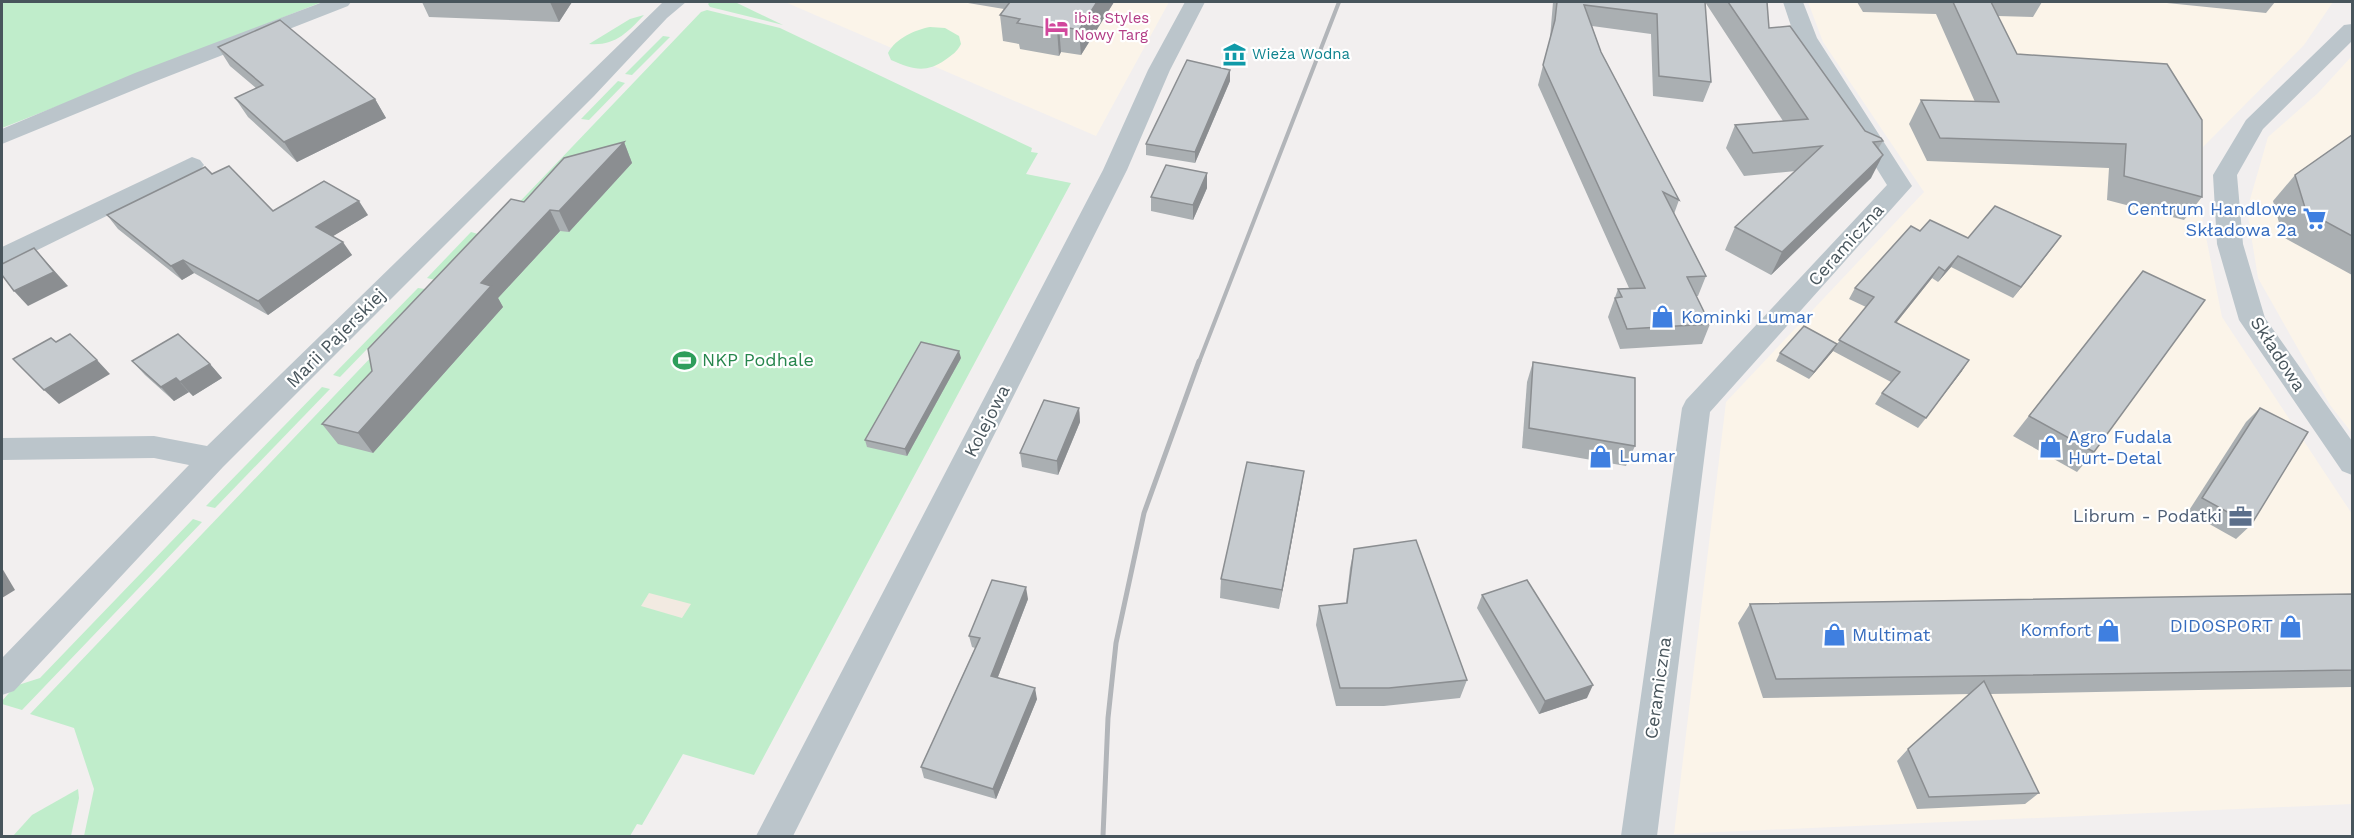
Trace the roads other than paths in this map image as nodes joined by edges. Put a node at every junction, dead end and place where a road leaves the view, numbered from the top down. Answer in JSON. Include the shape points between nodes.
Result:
{"nodes":[{"id":1,"x":341,"y":2,"type":"edge"},
{"id":2,"x":676,"y":2,"type":"edge"},
{"id":3,"x":1194,"y":2,"type":"edge"},
{"id":4,"x":1793,"y":2,"type":"edge"},
{"id":5,"x":2352,"y":30,"type":"edge"},
{"id":6,"x":2,"y":137,"type":"edge"},
{"id":7,"x":192,"y":165,"type":"dead end"},
{"id":8,"x":2,"y":257,"type":"edge"},
{"id":9,"x":2,"y":449,"type":"edge"},
{"id":10,"x":213,"y":459,"type":"junction"},
{"id":11,"x":2352,"y":463,"type":"edge"},
{"id":12,"x":2,"y":680,"type":"edge"},
{"id":13,"x":774,"y":837,"type":"edge"},
{"id":14,"x":1639,"y":837,"type":"edge"}],
"edges":[{"from":1,"to":6,"type":"street"},
{"from":2,"to":10,"type":"street","name":"Marii Pajerskiej"},
{"from":3,"to":13,"type":"street","name":"Kolejowa","via":[[1115,170]]},
{"from":4,"to":14,"type":"street","name":"Ceramiczna","via":[[1806,38],[1900,186],[1696,408]]},
{"from":5,"to":11,"type":"street","name":"Składowa","via":[[2254,125],[2225,175],[2230,244],[2252,320]]},
{"from":7,"to":8,"type":"street"},
{"from":9,"to":10,"type":"street","via":[[154,447]]},
{"from":10,"to":12,"type":"street","name":"Marii Pajerskiej"}]}
